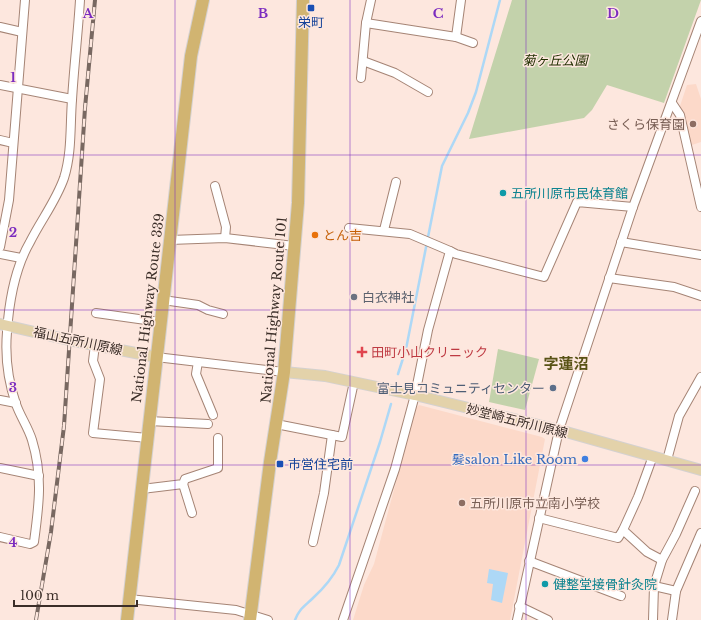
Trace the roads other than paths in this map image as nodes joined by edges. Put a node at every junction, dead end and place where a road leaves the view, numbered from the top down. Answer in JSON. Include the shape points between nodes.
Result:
{"nodes":[{"id":1,"x":25,"y":0,"type":"edge"},
{"id":2,"x":80,"y":0,"type":"edge"},
{"id":3,"x":204,"y":0,"type":"edge"},
{"id":4,"x":303,"y":0,"type":"edge"},
{"id":5,"x":371,"y":0,"type":"edge"},
{"id":6,"x":461,"y":0,"type":"edge"},
{"id":7,"x":701,"y":21,"type":"edge"},
{"id":8,"x":366,"y":23,"type":"junction"},
{"id":9,"x":0,"y":27,"type":"edge"},
{"id":10,"x":22,"y":32,"type":"junction"},
{"id":11,"x":456,"y":37,"type":"junction"},
{"id":12,"x":473,"y":43,"type":"dead end"},
{"id":13,"x":362,"y":61,"type":"junction"},
{"id":14,"x":361,"y":78,"type":"dead end"},
{"id":15,"x":0,"y":85,"type":"edge"},
{"id":16,"x":18,"y":89,"type":"junction"},
{"id":17,"x":428,"y":92,"type":"dead end"},
{"id":18,"x":72,"y":100,"type":"junction"},
{"id":19,"x":672,"y":103,"type":"junction"},
{"id":20,"x":0,"y":140,"type":"edge"},
{"id":21,"x":13,"y":143,"type":"junction"},
{"id":22,"x":396,"y":182,"type":"dead end"},
{"id":23,"x":215,"y":186,"type":"dead end"},
{"id":24,"x":0,"y":198,"type":"edge"},
{"id":25,"x":9,"y":200,"type":"junction"},
{"id":26,"x":633,"y":206,"type":"junction"},
{"id":27,"x":701,"y":207,"type":"edge"},
{"id":28,"x":349,"y":228,"type":"dead end"},
{"id":29,"x":384,"y":230,"type":"junction"},
{"id":30,"x":225,"y":238,"type":"junction"},
{"id":31,"x":170,"y":240,"type":"junction"},
{"id":32,"x":621,"y":242,"type":"junction"},
{"id":33,"x":294,"y":246,"type":"junction"},
{"id":34,"x":0,"y":247,"type":"edge"},
{"id":35,"x":450,"y":250,"type":"junction"},
{"id":36,"x":0,"y":254,"type":"edge"},
{"id":37,"x":701,"y":255,"type":"edge"},
{"id":38,"x":21,"y":258,"type":"junction"},
{"id":39,"x":609,"y":278,"type":"junction"},
{"id":40,"x":701,"y":296,"type":"edge"},
{"id":41,"x":163,"y":300,"type":"junction"},
{"id":42,"x":96,"y":313,"type":"dead end"},
{"id":43,"x":223,"y":314,"type":"dead end"},
{"id":44,"x":160,"y":322,"type":"junction"},
{"id":45,"x":4,"y":325,"type":"edge"},
{"id":46,"x":95,"y":345,"type":"junction"},
{"id":47,"x":156,"y":357,"type":"junction"},
{"id":48,"x":198,"y":362,"type":"junction"},
{"id":49,"x":284,"y":372,"type":"junction"},
{"id":50,"x":701,"y":377,"type":"edge"},
{"id":51,"x":354,"y":382,"type":"junction"},
{"id":52,"x":415,"y":395,"type":"junction"},
{"id":53,"x":0,"y":400,"type":"edge"},
{"id":54,"x":16,"y":403,"type":"junction"},
{"id":55,"x":213,"y":415,"type":"dead end"},
{"id":56,"x":149,"y":421,"type":"junction"},
{"id":57,"x":208,"y":424,"type":"dead end"},
{"id":58,"x":276,"y":424,"type":"junction"},
{"id":59,"x":559,"y":430,"type":"junction"},
{"id":60,"x":332,"y":435,"type":"junction"},
{"id":61,"x":148,"y":438,"type":"junction"},
{"id":62,"x":218,"y":438,"type":"dead end"},
{"id":63,"x":653,"y":456,"type":"junction"},
{"id":64,"x":667,"y":460,"type":"junction"},
{"id":65,"x":0,"y":468,"type":"edge"},
{"id":66,"x":701,"y":470,"type":"edge"},
{"id":67,"x":39,"y":476,"type":"junction"},
{"id":68,"x":183,"y":484,"type":"junction"},
{"id":69,"x":142,"y":489,"type":"junction"},
{"id":70,"x":695,"y":491,"type":"dead end"},
{"id":71,"x":192,"y":513,"type":"dead end"},
{"id":72,"x":539,"y":518,"type":"junction"},
{"id":73,"x":623,"y":530,"type":"junction"},
{"id":74,"x":701,"y":533,"type":"edge"},
{"id":75,"x":0,"y":537,"type":"edge"},
{"id":76,"x":313,"y":542,"type":"dead end"},
{"id":77,"x":662,"y":560,"type":"junction"},
{"id":78,"x":529,"y":562,"type":"junction"},
{"id":79,"x":654,"y":586,"type":"junction"},
{"id":80,"x":676,"y":591,"type":"junction"},
{"id":81,"x":621,"y":596,"type":"dead end"},
{"id":82,"x":130,"y":599,"type":"junction"},
{"id":83,"x":519,"y":606,"type":"junction"},
{"id":84,"x":251,"y":618,"type":"edge"},
{"id":85,"x":127,"y":620,"type":"edge"},
{"id":86,"x":268,"y":620,"type":"edge"},
{"id":87,"x":343,"y":620,"type":"edge"},
{"id":88,"x":517,"y":620,"type":"edge"},
{"id":89,"x":548,"y":620,"type":"edge"},
{"id":90,"x":653,"y":620,"type":"edge"},
{"id":91,"x":672,"y":620,"type":"edge"}],
"edges":[{"from":1,"to":10,"type":"street"},
{"from":2,"to":18,"type":"street"},
{"from":3,"to":31,"type":"highway","name":"National Highway Route 339","via":[[191,56]]},
{"from":4,"to":33,"type":"highway","name":"National Highway Route 101","via":[[298,204]]},
{"from":5,"to":8,"type":"street"},
{"from":6,"to":11,"type":"street"},
{"from":7,"to":19,"type":"street"},
{"from":8,"to":11,"type":"street"},
{"from":8,"to":13,"type":"street"},
{"from":9,"to":10,"type":"street"},
{"from":10,"to":16,"type":"street"},
{"from":11,"to":12,"type":"street"},
{"from":13,"to":14,"type":"street"},
{"from":13,"to":17,"type":"street","via":[[395,73]]},
{"from":15,"to":16,"type":"street"},
{"from":16,"to":18,"type":"street"},
{"from":16,"to":21,"type":"street"},
{"from":18,"to":38,"type":"street","via":[[70,145],[64,177],[50,208]]},
{"from":19,"to":26,"type":"street"},
{"from":19,"to":27,"type":"street","via":[[680,115]]},
{"from":20,"to":21,"type":"street"},
{"from":21,"to":25,"type":"street"},
{"from":22,"to":29,"type":"street"},
{"from":23,"to":30,"type":"street","via":[[226,226]]},
{"from":24,"to":25,"type":"street"},
{"from":25,"to":34,"type":"street"},
{"from":26,"to":32,"type":"street"},
{"from":26,"to":35,"type":"street","via":[[577,202],[544,277],[456,254]]},
{"from":28,"to":29,"type":"street"},
{"from":29,"to":35,"type":"street","via":[[410,234]]},
{"from":30,"to":31,"type":"street"},
{"from":30,"to":33,"type":"street"},
{"from":31,"to":41,"type":"highway","name":"National Highway Route 339"},
{"from":32,"to":37,"type":"street"},
{"from":32,"to":39,"type":"street"},
{"from":33,"to":49,"type":"highway","name":"National Highway Route 101"},
{"from":35,"to":52,"type":"street","via":[[428,330]]},
{"from":36,"to":38,"type":"street"},
{"from":38,"to":45,"type":"street"},
{"from":39,"to":40,"type":"street","via":[[674,287]]},
{"from":39,"to":59,"type":"street"},
{"from":41,"to":43,"type":"street","via":[[198,305]]},
{"from":41,"to":44,"type":"highway","name":"National Highway Route 339"},
{"from":42,"to":44,"type":"street"},
{"from":44,"to":47,"type":"highway","name":"National Highway Route 339"},
{"from":45,"to":46,"type":"main road","name":"福山五所川原線"},
{"from":45,"to":54,"type":"street","via":[[7,362]]},
{"from":46,"to":47,"type":"main road","name":"福山五所川原線"},
{"from":46,"to":61,"type":"street","via":[[93,361],[100,379],[93,433]]},
{"from":47,"to":48,"type":"street"},
{"from":47,"to":56,"type":"highway","name":"National Highway Route 339"},
{"from":48,"to":49,"type":"street"},
{"from":48,"to":55,"type":"street","via":[[196,374]]},
{"from":49,"to":51,"type":"main road","name":"妙堂崎五所川原線"},
{"from":49,"to":58,"type":"highway","name":"National Highway Route 101"},
{"from":50,"to":64,"type":"street","via":[[679,416]]},
{"from":51,"to":52,"type":"main road","name":"妙堂崎五所川原線"},
{"from":51,"to":60,"type":"street","via":[[342,437]]},
{"from":52,"to":59,"type":"main road","name":"妙堂崎五所川原線"},
{"from":52,"to":87,"type":"street","via":[[395,470]]},
{"from":53,"to":54,"type":"street"},
{"from":54,"to":67,"type":"street","via":[[32,440]]},
{"from":56,"to":57,"type":"street"},
{"from":56,"to":61,"type":"highway","name":"National Highway Route 339"},
{"from":58,"to":60,"type":"street"},
{"from":58,"to":84,"type":"highway","name":"National Highway Route 101"},
{"from":59,"to":63,"type":"main road","name":"妙堂崎五所川原線"},
{"from":59,"to":72,"type":"street"},
{"from":60,"to":76,"type":"street","via":[[324,493]]},
{"from":61,"to":69,"type":"highway","name":"National Highway Route 339"},
{"from":62,"to":68,"type":"street","via":[[218,468],[185,479]]},
{"from":63,"to":64,"type":"main road","name":"妙堂崎五所川原線"},
{"from":63,"to":73,"type":"street"},
{"from":64,"to":66,"type":"main road","name":"妙堂崎五所川原線"},
{"from":65,"to":67,"type":"street"},
{"from":67,"to":75,"type":"street","via":[[40,497],[34,542],[30,544]]},
{"from":68,"to":69,"type":"street"},
{"from":68,"to":71,"type":"street"},
{"from":69,"to":82,"type":"highway","name":"National Highway Route 339"},
{"from":70,"to":77,"type":"street"},
{"from":72,"to":73,"type":"street","via":[[618,538]]},
{"from":72,"to":78,"type":"street"},
{"from":73,"to":77,"type":"street","via":[[647,552]]},
{"from":74,"to":80,"type":"street"},
{"from":77,"to":79,"type":"street"},
{"from":78,"to":81,"type":"street"},
{"from":78,"to":83,"type":"street"},
{"from":79,"to":80,"type":"street"},
{"from":79,"to":90,"type":"street"},
{"from":80,"to":91,"type":"street"},
{"from":82,"to":84,"type":"street","via":[[236,610]]},
{"from":82,"to":85,"type":"highway","name":"National Highway Route 339"},
{"from":83,"to":88,"type":"street"},
{"from":83,"to":89,"type":"street"},
{"from":84,"to":86,"type":"street"}]}
